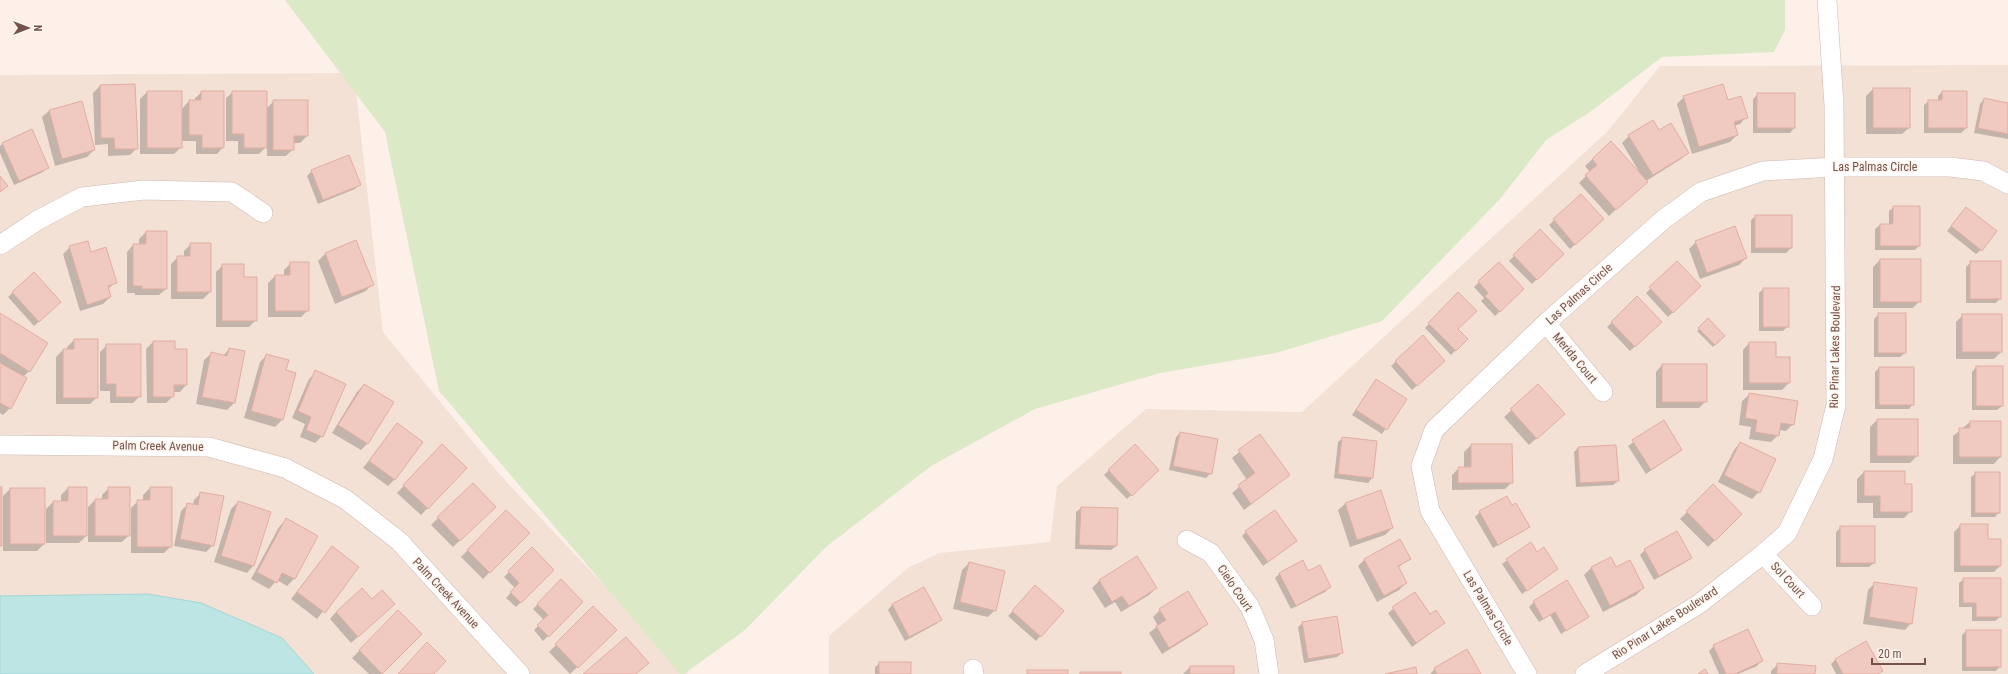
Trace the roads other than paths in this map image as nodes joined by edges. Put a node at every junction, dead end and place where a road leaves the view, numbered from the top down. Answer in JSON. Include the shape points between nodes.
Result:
{"nodes":[{"id":1,"x":1827,"y":0,"type":"edge"},
{"id":2,"x":1836,"y":167,"type":"junction"},
{"id":3,"x":2008,"y":184,"type":"edge"},
{"id":4,"x":263,"y":213,"type":"dead end"},
{"id":5,"x":0,"y":245,"type":"edge"},
{"id":6,"x":1546,"y":323,"type":"junction"},
{"id":7,"x":1604,"y":392,"type":"dead end"},
{"id":8,"x":0,"y":445,"type":"edge"},
{"id":9,"x":1187,"y":540,"type":"dead end"},
{"id":10,"x":1763,"y":554,"type":"junction"},
{"id":11,"x":1812,"y":606,"type":"dead end"},
{"id":12,"x":520,"y":674,"type":"edge"},
{"id":13,"x":1269,"y":674,"type":"edge"},
{"id":14,"x":1527,"y":674,"type":"edge"},
{"id":15,"x":1585,"y":674,"type":"edge"}],
"edges":[{"from":1,"to":2,"type":"street","name":"Rio Pinar Lakes Boulevard"},
{"from":2,"to":3,"type":"street","name":"Las Palmas Circle","via":[[1950,167],[1982,170]]},
{"from":2,"to":6,"type":"street","name":"Las Palmas Circle","via":[[1763,171],[1701,192],[1664,219]]},
{"from":2,"to":10,"type":"street","name":"Rio Pinar Lakes Boulevard","via":[[1836,405],[1820,466],[1787,533]]},
{"from":4,"to":5,"type":"street","via":[[232,192],[144,190],[82,197],[38,220]]},
{"from":6,"to":7,"type":"street","name":"Merida Court"},
{"from":6,"to":14,"type":"street","name":"Las Palmas Circle","via":[[1434,430],[1421,466],[1430,511]]},
{"from":8,"to":12,"type":"street","name":"Palm Creek Avenue","via":[[209,447],[285,468],[345,499],[399,541]]},
{"from":9,"to":13,"type":"street","name":"Cielo Court","via":[[1211,553],[1250,607],[1264,640]]},
{"from":10,"to":11,"type":"street","name":"Sol Court"},
{"from":10,"to":15,"type":"street","name":"Rio Pinar Lakes Boulevard","via":[[1699,604]]}]}
